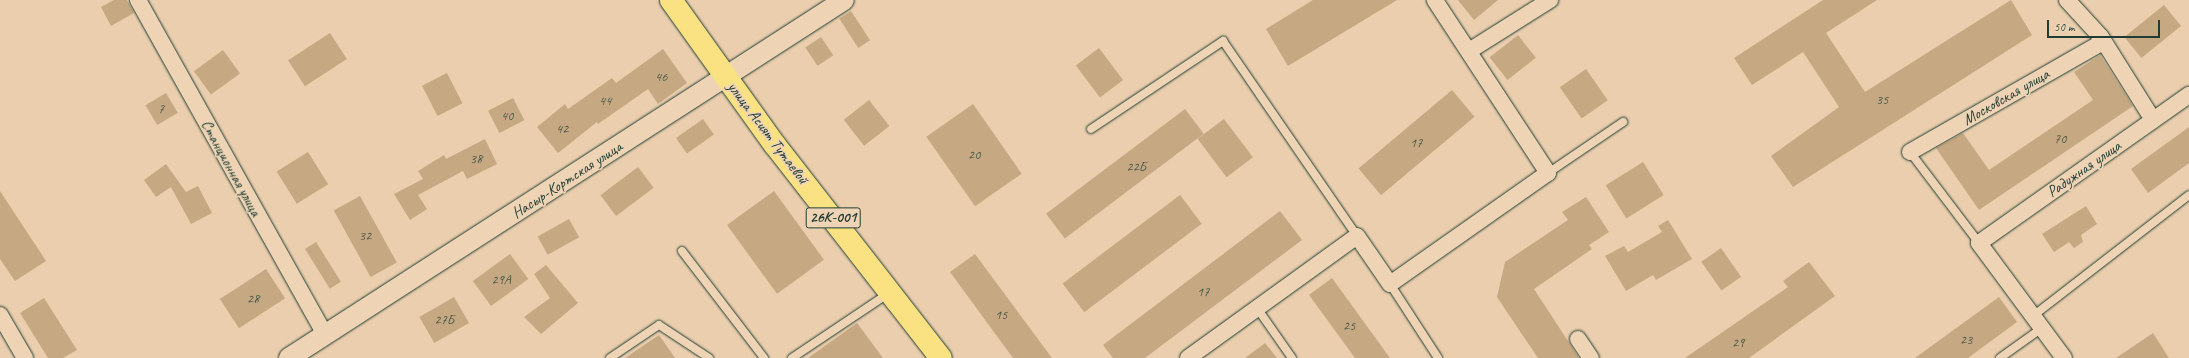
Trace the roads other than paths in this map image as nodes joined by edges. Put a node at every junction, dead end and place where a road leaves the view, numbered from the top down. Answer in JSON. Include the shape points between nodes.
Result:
{"nodes":[{"id":1,"x":138,"y":0,"type":"edge"},
{"id":2,"x":671,"y":0,"type":"edge"},
{"id":3,"x":844,"y":0,"type":"edge"},
{"id":4,"x":1435,"y":0,"type":"edge"},
{"id":5,"x":1550,"y":0,"type":"edge"},
{"id":6,"x":2066,"y":0,"type":"edge"},
{"id":7,"x":2103,"y":42,"type":"junction"},
{"id":8,"x":1469,"y":51,"type":"junction"},
{"id":9,"x":725,"y":77,"type":"junction"},
{"id":10,"x":2189,"y":95,"type":"edge"},
{"id":11,"x":2153,"y":120,"type":"junction"},
{"id":12,"x":1623,"y":122,"type":"dead end"},
{"id":13,"x":1091,"y":129,"type":"dead end"},
{"id":14,"x":1910,"y":152,"type":"joint"},
{"id":15,"x":1548,"y":173,"type":"junction"},
{"id":16,"x":2189,"y":195,"type":"edge"},
{"id":17,"x":1357,"y":236,"type":"junction"},
{"id":18,"x":1979,"y":243,"type":"junction"},
{"id":19,"x":682,"y":251,"type":"dead end"},
{"id":20,"x":1390,"y":284,"type":"junction"},
{"id":21,"x":891,"y":291,"type":"junction"},
{"id":22,"x":1257,"y":308,"type":"junction"},
{"id":23,"x":0,"y":315,"type":"edge"},
{"id":24,"x":2038,"y":322,"type":"junction"},
{"id":25,"x":325,"y":335,"type":"junction"},
{"id":26,"x":1578,"y":339,"type":"dead end"},
{"id":27,"x":25,"y":358,"type":"edge"},
{"id":28,"x":289,"y":358,"type":"edge"},
{"id":29,"x":610,"y":358,"type":"edge"},
{"id":30,"x":709,"y":358,"type":"edge"},
{"id":31,"x":764,"y":358,"type":"edge"},
{"id":32,"x":792,"y":358,"type":"edge"},
{"id":33,"x":941,"y":358,"type":"edge"},
{"id":34,"x":1188,"y":358,"type":"edge"},
{"id":35,"x":1292,"y":358,"type":"edge"},
{"id":36,"x":1438,"y":358,"type":"edge"},
{"id":37,"x":1591,"y":358,"type":"edge"},
{"id":38,"x":2000,"y":358,"type":"edge"},
{"id":39,"x":2064,"y":358,"type":"edge"}],
"edges":[{"from":1,"to":25,"type":"street","name":"Станционная улица"},
{"from":2,"to":9,"type":"main road","name":"улица Асият Тутаевой","number":"26К-001"},
{"from":3,"to":9,"type":"street","name":"Насыр-Кортская улица"},
{"from":4,"to":8,"type":"street"},
{"from":5,"to":8,"type":"street"},
{"from":6,"to":7,"type":"street"},
{"from":7,"to":11,"type":"street"},
{"from":7,"to":14,"type":"street","name":"Московская улица"},
{"from":8,"to":15,"type":"street"},
{"from":9,"to":21,"type":"main road","name":"улица Асият Тутаевой","number":"26К-001","via":[[775,145]]},
{"from":9,"to":25,"type":"street","name":"Насыр-Кортская улица"},
{"from":10,"to":11,"type":"street","name":"Радужная улица"},
{"from":11,"to":18,"type":"street","name":"Радужная улица"},
{"from":12,"to":15,"type":"lane"},
{"from":13,"to":17,"type":"lane","via":[[1223,41]]},
{"from":14,"to":18,"type":"lane"},
{"from":15,"to":20,"type":"street"},
{"from":16,"to":24,"type":"lane"},
{"from":17,"to":20,"type":"street"},
{"from":17,"to":22,"type":"street"},
{"from":18,"to":24,"type":"street"},
{"from":19,"to":31,"type":"lane"},
{"from":20,"to":36,"type":"lane"},
{"from":21,"to":32,"type":"lane"},
{"from":21,"to":33,"type":"main road","name":"улица Асият Тутаевой","number":"26К-001"},
{"from":22,"to":34,"type":"street"},
{"from":22,"to":35,"type":"lane"},
{"from":23,"to":27,"type":"street"},
{"from":24,"to":38,"type":"lane"},
{"from":24,"to":39,"type":"street"},
{"from":25,"to":28,"type":"street","name":"Насыр-Кортская улица"},
{"from":26,"to":37,"type":"street"},
{"from":29,"to":30,"type":"lane","via":[[660,325]]}]}
